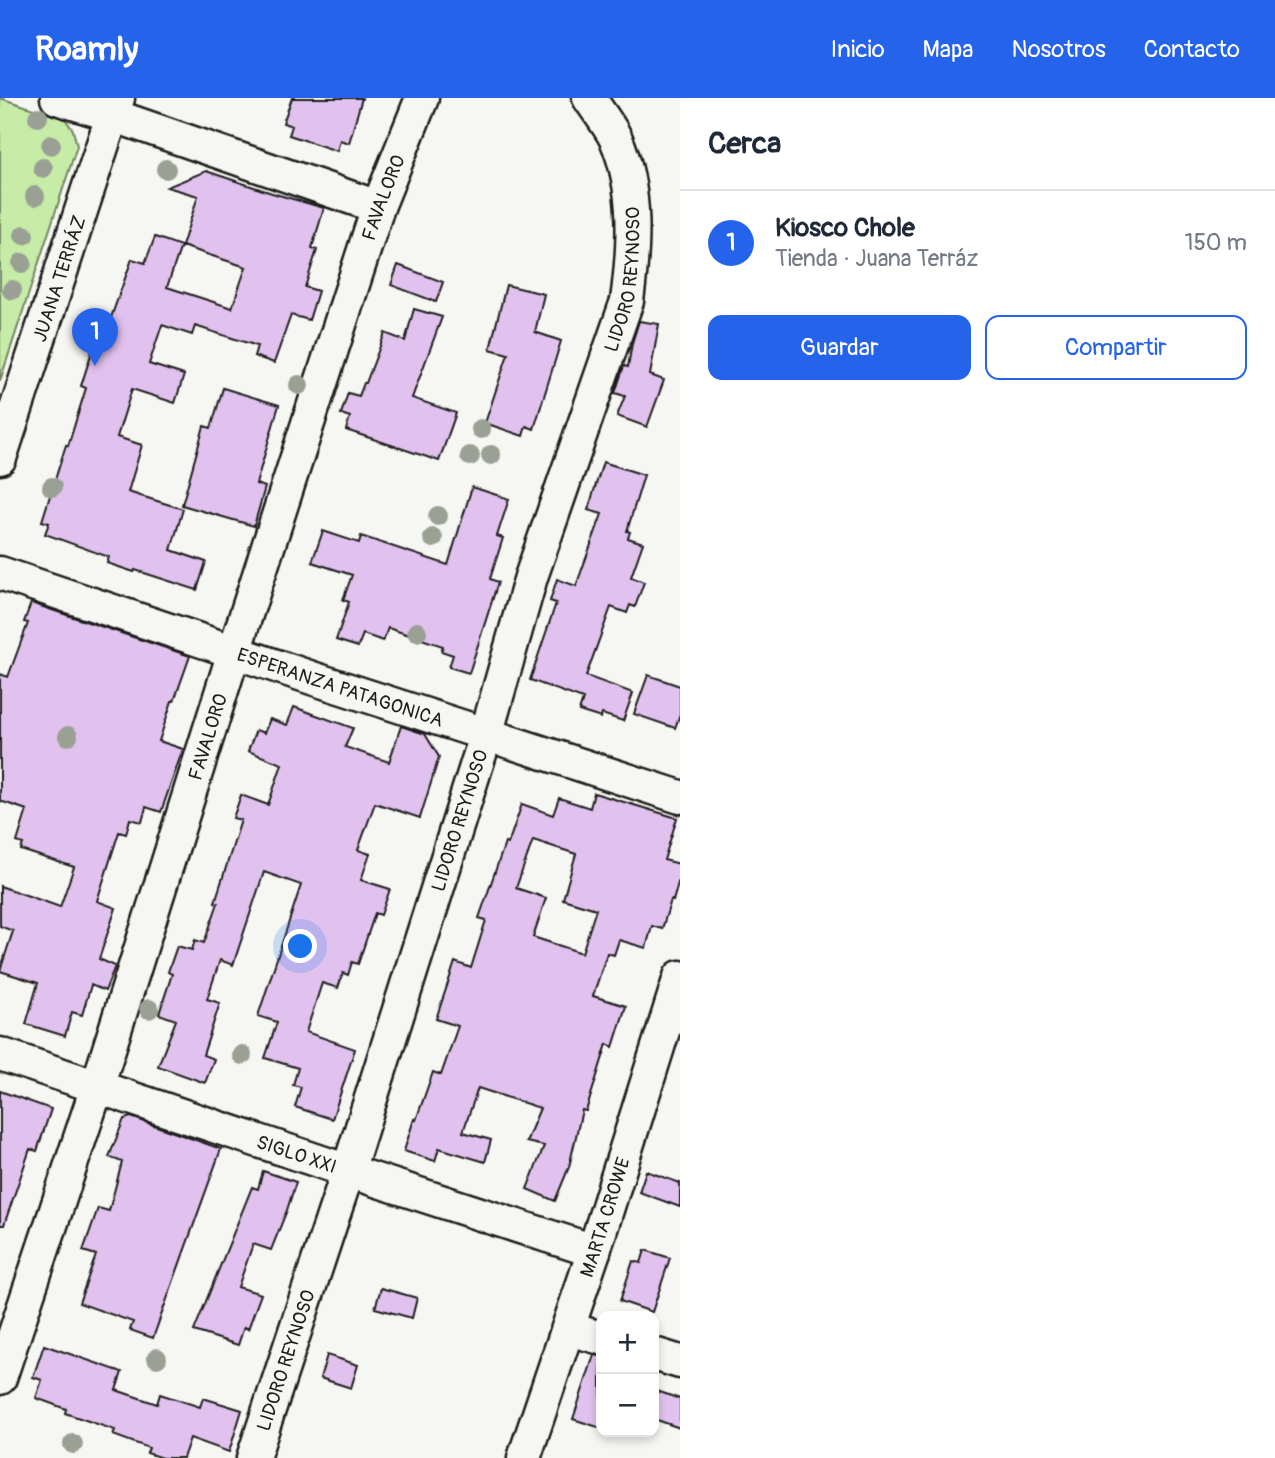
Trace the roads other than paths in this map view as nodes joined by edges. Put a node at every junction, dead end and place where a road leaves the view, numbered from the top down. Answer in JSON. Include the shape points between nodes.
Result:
{"nodes":[{"id":1,"x":57,"y":98,"type":"edge"},
{"id":2,"x":422,"y":98,"type":"edge"},
{"id":3,"x":589,"y":98,"type":"edge"},
{"id":4,"x":115,"y":107,"type":"edge"},
{"id":5,"x":378,"y":207,"type":"junction"},
{"id":6,"x":0,"y":458,"type":"edge"},
{"id":7,"x":0,"y":573,"type":"edge"},
{"id":8,"x":234,"y":652,"type":"junction"},
{"id":9,"x":486,"y":735,"type":"junction"},
{"id":10,"x":680,"y":797,"type":"edge"},
{"id":11,"x":680,"y":977,"type":"edge"},
{"id":12,"x":0,"y":1054,"type":"edge"},
{"id":13,"x":97,"y":1087,"type":"junction"},
{"id":14,"x":348,"y":1171,"type":"junction"},
{"id":15,"x":594,"y":1251,"type":"junction"},
{"id":16,"x":569,"y":1328,"type":"junction"},
{"id":17,"x":596,"y":1336,"type":"edge"},
{"id":18,"x":659,"y":1356,"type":"edge"},
{"id":19,"x":680,"y":1362,"type":"edge"},
{"id":20,"x":0,"y":1378,"type":"edge"},
{"id":21,"x":254,"y":1458,"type":"edge"},
{"id":22,"x":524,"y":1458,"type":"edge"}],
"edges":[{"from":1,"to":4,"type":"street"},
{"from":2,"to":5,"type":"street","name":"FAVALORO"},
{"from":3,"to":9,"type":"street","name":"LIDORO REYNOSO","via":[[615,138],[628,176],[632,261],[627,301],[531,577]]},
{"from":4,"to":5,"type":"street"},
{"from":4,"to":6,"type":"street","name":"JUANA TERRÁZ"},
{"from":5,"to":8,"type":"street","name":"FAVALORO"},
{"from":7,"to":8,"type":"street","name":"ESPERANZA PATAGONICA"},
{"from":8,"to":9,"type":"street","name":"ESPERANZA PATAGONICA"},
{"from":8,"to":13,"type":"street","name":"FAVALORO"},
{"from":9,"to":10,"type":"street","name":"ESPERANZA PATAGONICA"},
{"from":9,"to":14,"type":"street","name":"LIDORO REYNOSO"},
{"from":11,"to":15,"type":"street","name":"MARTA CROWE"},
{"from":12,"to":13,"type":"street","name":"SIGLO XXI"},
{"from":13,"to":14,"type":"street","name":"SIGLO XXI"},
{"from":13,"to":20,"type":"street","name":"FAVALORO"},
{"from":14,"to":15,"type":"street","name":"SIGLO XXI"},
{"from":14,"to":21,"type":"street","name":"LIDORO REYNOSO"},
{"from":15,"to":16,"type":"street","name":"MARTA CROWE"},
{"from":16,"to":17,"type":"street"},
{"from":16,"to":22,"type":"street","name":"MARTA CROWE"},
{"from":18,"to":19,"type":"street"}]}
